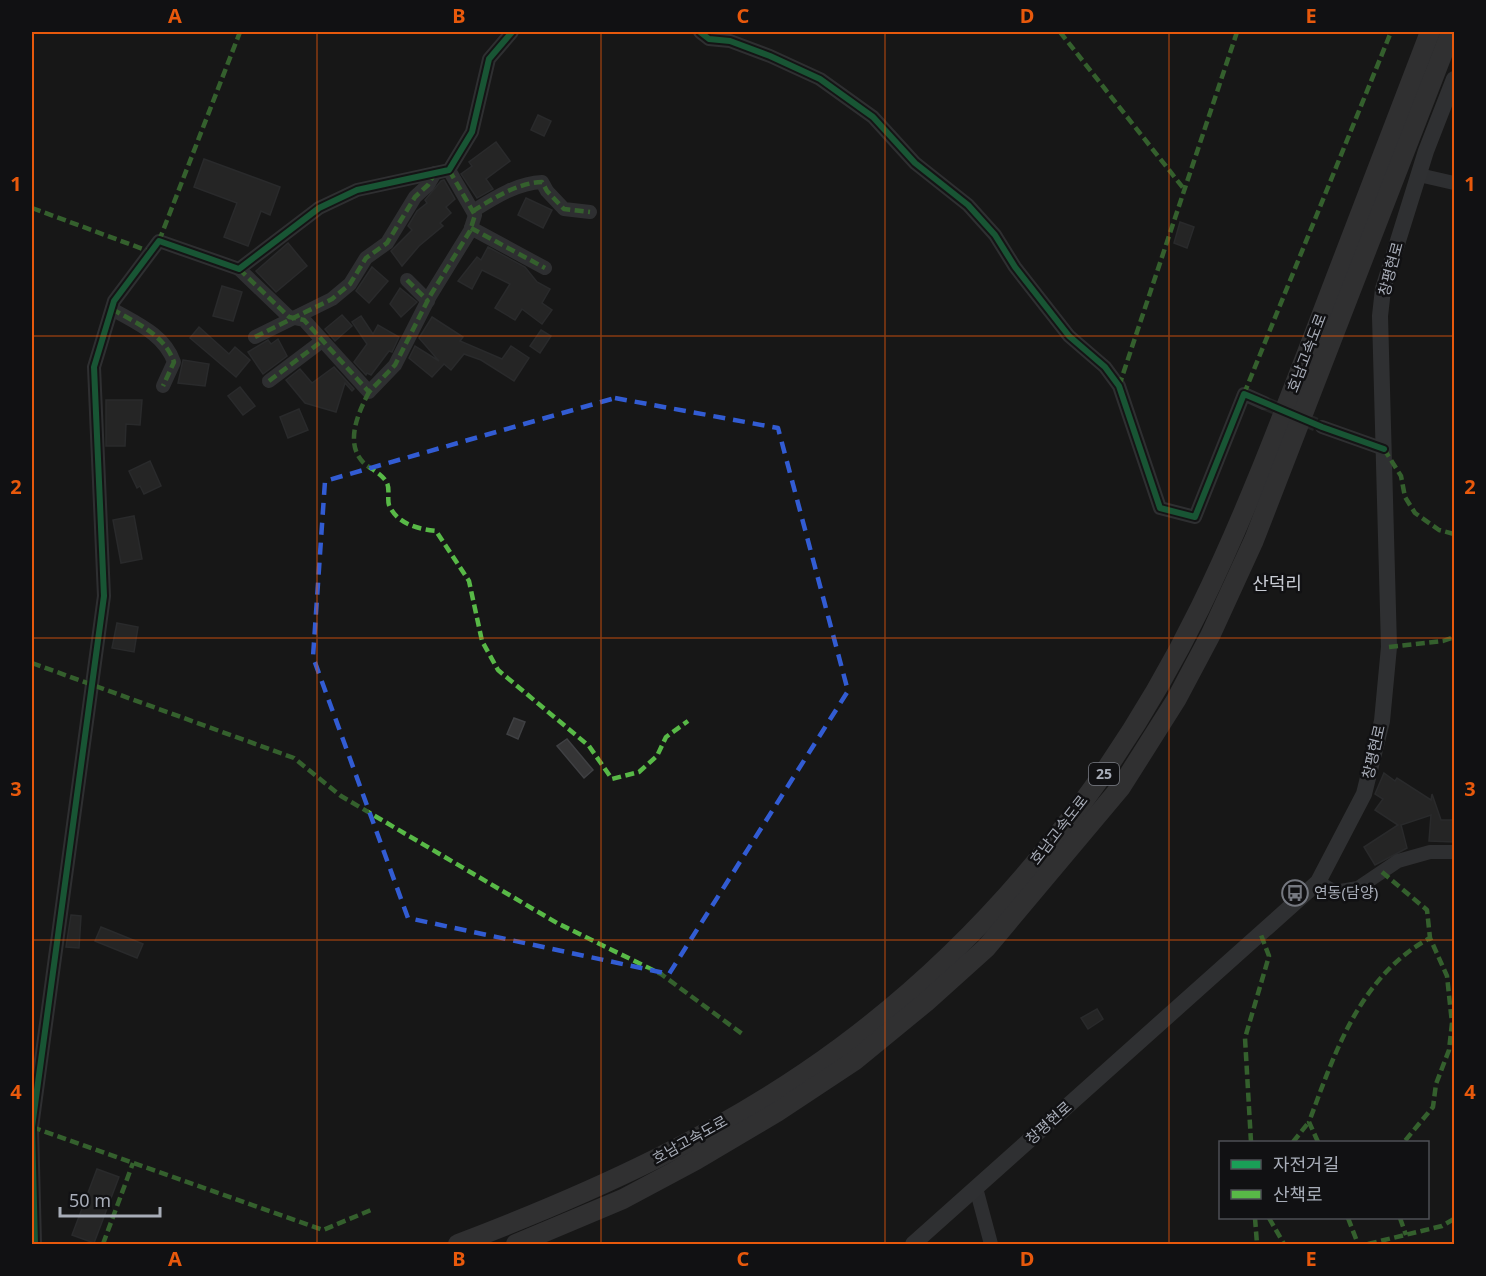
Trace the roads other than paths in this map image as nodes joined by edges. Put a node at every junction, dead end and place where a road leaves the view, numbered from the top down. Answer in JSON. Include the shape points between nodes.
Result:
{"nodes":[{"id":1,"x":512,"y":32,"type":"edge"},
{"id":2,"x":700,"y":32,"type":"edge"},
{"id":3,"x":1431,"y":32,"type":"edge"},
{"id":4,"x":1452,"y":32,"type":"edge"},
{"id":5,"x":1455,"y":79,"type":"edge"},
{"id":6,"x":442,"y":172,"type":"junction"},
{"id":7,"x":1419,"y":175,"type":"junction"},
{"id":8,"x":1455,"y":183,"type":"edge"},
{"id":9,"x":473,"y":211,"type":"junction"},
{"id":10,"x":590,"y":212,"type":"dead end"},
{"id":11,"x":471,"y":228,"type":"junction"},
{"id":12,"x":545,"y":268,"type":"dead end"},
{"id":13,"x":239,"y":269,"type":"junction"},
{"id":14,"x":407,"y":280,"type":"dead end"},
{"id":15,"x":428,"y":301,"type":"junction"},
{"id":16,"x":112,"y":309,"type":"junction"},
{"id":17,"x":297,"y":319,"type":"junction"},
{"id":18,"x":255,"y":337,"type":"dead end"},
{"id":19,"x":322,"y":341,"type":"junction"},
{"id":20,"x":270,"y":381,"type":"dead end"},
{"id":21,"x":163,"y":386,"type":"dead end"},
{"id":22,"x":1264,"y":403,"type":"tunnel mouth"},
{"id":23,"x":1322,"y":427,"type":"tunnel mouth"},
{"id":24,"x":1384,"y":449,"type":"junction"},
{"id":25,"x":1455,"y":852,"type":"edge"},
{"id":26,"x":1318,"y":882,"type":"junction"},
{"id":27,"x":976,"y":1188,"type":"junction"},
{"id":28,"x":35,"y":1245,"type":"edge"},
{"id":29,"x":458,"y":1245,"type":"edge"},
{"id":30,"x":516,"y":1245,"type":"edge"},
{"id":31,"x":913,"y":1245,"type":"edge"},
{"id":32,"x":991,"y":1245,"type":"edge"}],
"edges":[{"from":1,"to":6,"type":"street","via":[[489,59],[472,132]]},
{"from":2,"to":22,"type":"street","via":[[709,39],[730,41],[820,79],[873,117],[915,163],[968,205],[995,235],[1069,336],[1105,367],[1119,386],[1160,508],[1195,517],[1244,394]]},
{"from":3,"to":29,"type":"highway","name":"호남고속도로","number":"25","via":[[1245,511],[1199,610],[1152,698],[1103,775],[1059,832],[962,942],[841,1047],[685,1144],[595,1188]]},
{"from":4,"to":30,"type":"highway","name":"호남고속도로","number":"25","via":[[1254,540],[1176,700],[1121,787],[986,948],[854,1061],[696,1160],[623,1199]]},
{"from":5,"to":7,"type":"main road","name":"창평현로"},
{"from":6,"to":9,"type":"street"},
{"from":6,"to":13,"type":"street","via":[[357,190],[319,208]]},
{"from":6,"to":17,"type":"street","via":[[415,197],[387,243],[366,258],[350,284]]},
{"from":7,"to":8,"type":"street"},
{"from":7,"to":24,"type":"main road","name":"창평현로","via":[[1383,289],[1380,316]]},
{"from":9,"to":10,"type":"street","via":[[508,191],[542,182],[564,209]]},
{"from":9,"to":11,"type":"street"},
{"from":11,"to":12,"type":"street"},
{"from":11,"to":15,"type":"street"},
{"from":13,"to":16,"type":"street","via":[[159,241]]},
{"from":13,"to":17,"type":"street","via":[[289,317]]},
{"from":14,"to":15,"type":"street"},
{"from":15,"to":19,"type":"street","via":[[395,365],[369,392]]},
{"from":16,"to":21,"type":"street","via":[[168,346],[174,362]]},
{"from":16,"to":28,"type":"street","via":[[94,368],[104,596],[32,1127]]},
{"from":17,"to":18,"type":"street"},
{"from":17,"to":19,"type":"street","via":[[304,320]]},
{"from":19,"to":20,"type":"street"},
{"from":23,"to":24,"type":"street"},
{"from":24,"to":26,"type":"main road","name":"창평현로","via":[[1389,647],[1382,721],[1364,794]]},
{"from":25,"to":26,"type":"street","via":[[1430,852],[1398,861],[1358,888],[1335,892]]},
{"from":26,"to":27,"type":"main road","name":"창평현로"},
{"from":27,"to":31,"type":"main road","name":"창평현로"},
{"from":27,"to":32,"type":"street"}]}
